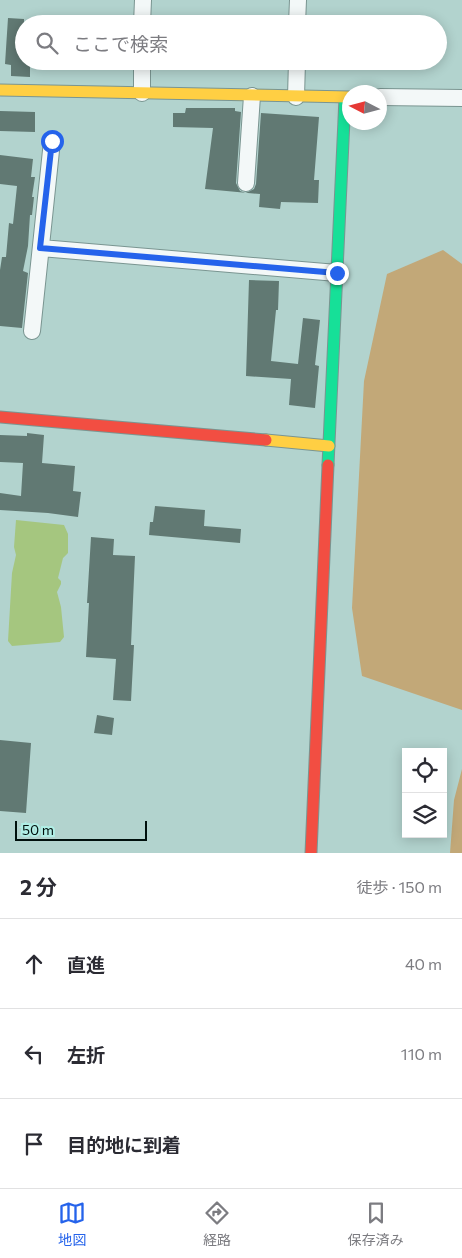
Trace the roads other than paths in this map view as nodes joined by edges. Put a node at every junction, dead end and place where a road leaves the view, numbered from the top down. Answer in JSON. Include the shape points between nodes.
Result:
{"nodes":[{"id":1,"x":142,"y":0,"type":"edge"},
{"id":2,"x":298,"y":0,"type":"edge"},
{"id":3,"x":142,"y":15,"type":"edge"},
{"id":4,"x":297,"y":15,"type":"edge"},
{"id":5,"x":142,"y":70,"type":"edge"},
{"id":6,"x":296,"y":70,"type":"edge"},
{"id":7,"x":0,"y":90,"type":"edge"},
{"id":8,"x":142,"y":93,"type":"junction"},
{"id":9,"x":252,"y":96,"type":"junction"},
{"id":10,"x":296,"y":97,"type":"junction"},
{"id":11,"x":387,"y":97,"type":"edge"},
{"id":12,"x":342,"y":98,"type":"edge"},
{"id":13,"x":462,"y":98,"type":"edge"},
{"id":14,"x":345,"y":130,"type":"edge"},
{"id":15,"x":52,"y":141,"type":"dead end"},
{"id":16,"x":246,"y":183,"type":"dead end"},
{"id":17,"x":40,"y":248,"type":"junction"},
{"id":18,"x":337,"y":273,"type":"junction"},
{"id":19,"x":32,"y":331,"type":"dead end"},
{"id":20,"x":0,"y":417,"type":"edge"},
{"id":21,"x":329,"y":446,"type":"junction"},
{"id":22,"x":311,"y":853,"type":"edge"}],
"edges":[{"from":1,"to":3,"type":"street"},
{"from":2,"to":4,"type":"street"},
{"from":5,"to":8,"type":"street"},
{"from":6,"to":10,"type":"street"},
{"from":7,"to":8,"type":"street"},
{"from":8,"to":9,"type":"street"},
{"from":9,"to":10,"type":"street"},
{"from":9,"to":16,"type":"street"},
{"from":10,"to":12,"type":"street"},
{"from":11,"to":13,"type":"street"},
{"from":14,"to":18,"type":"street"},
{"from":15,"to":17,"type":"street"},
{"from":17,"to":18,"type":"street"},
{"from":17,"to":19,"type":"street"},
{"from":18,"to":21,"type":"street"},
{"from":20,"to":21,"type":"street"},
{"from":21,"to":22,"type":"street"}]}
